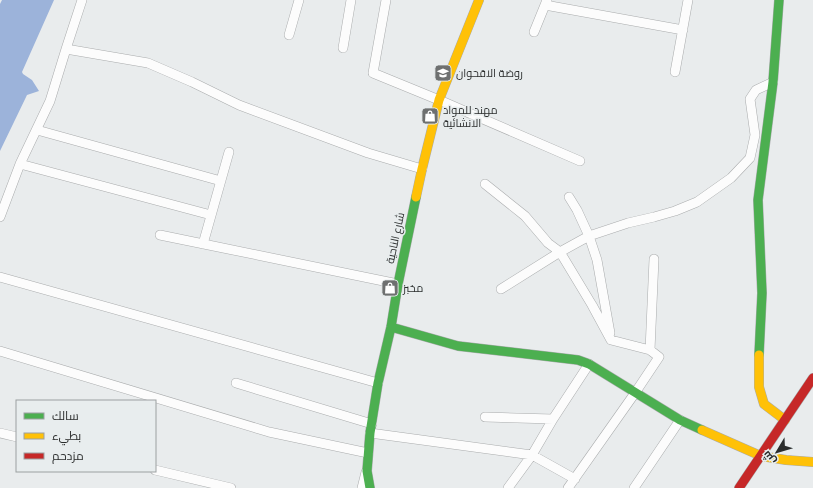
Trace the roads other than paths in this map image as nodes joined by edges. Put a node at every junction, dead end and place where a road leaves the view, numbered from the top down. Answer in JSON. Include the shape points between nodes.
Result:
{"nodes":[{"id":1,"x":82,"y":0,"type":"edge"},
{"id":2,"x":298,"y":0,"type":"edge"},
{"id":3,"x":351,"y":0,"type":"edge"},
{"id":4,"x":386,"y":0,"type":"edge"},
{"id":5,"x":479,"y":0,"type":"edge"},
{"id":6,"x":688,"y":0,"type":"edge"},
{"id":7,"x":779,"y":0,"type":"edge"},
{"id":8,"x":546,"y":3,"type":"edge"},
{"id":9,"x":683,"y":30,"type":"junction"},
{"id":10,"x":534,"y":32,"type":"dead end"},
{"id":11,"x":289,"y":35,"type":"dead end"},
{"id":12,"x":343,"y":48,"type":"dead end"},
{"id":13,"x":66,"y":49,"type":"junction"},
{"id":14,"x":675,"y":72,"type":"dead end"},
{"id":15,"x":773,"y":82,"type":"junction"},
{"id":16,"x":440,"y":100,"type":"junction"},
{"id":17,"x":37,"y":130,"type":"junction"},
{"id":18,"x":229,"y":152,"type":"dead end"},
{"id":19,"x":580,"y":160,"type":"dead end"},
{"id":20,"x":20,"y":164,"type":"junction"},
{"id":21,"x":422,"y":169,"type":"junction"},
{"id":22,"x":221,"y":181,"type":"junction"},
{"id":23,"x":485,"y":184,"type":"dead end"},
{"id":24,"x":569,"y":197,"type":"dead end"},
{"id":25,"x":211,"y":215,"type":"junction"},
{"id":26,"x":0,"y":217,"type":"edge"},
{"id":27,"x":160,"y":235,"type":"dead end"},
{"id":28,"x":588,"y":236,"type":"junction"},
{"id":29,"x":203,"y":244,"type":"junction"},
{"id":30,"x":560,"y":252,"type":"junction"},
{"id":31,"x":654,"y":259,"type":"dead end"},
{"id":32,"x":0,"y":277,"type":"edge"},
{"id":33,"x":398,"y":284,"type":"junction"},
{"id":34,"x":501,"y":289,"type":"dead end"},
{"id":35,"x":391,"y":327,"type":"junction"},
{"id":36,"x":611,"y":340,"type":"junction"},
{"id":37,"x":650,"y":350,"type":"junction"},
{"id":38,"x":0,"y":351,"type":"edge"},
{"id":39,"x":589,"y":364,"type":"junction"},
{"id":40,"x":236,"y":382,"type":"dead end"},
{"id":41,"x":378,"y":383,"type":"junction"},
{"id":42,"x":812,"y":383,"type":"edge"},
{"id":43,"x":635,"y":393,"type":"junction"},
{"id":44,"x":484,"y":417,"type":"dead end"},
{"id":45,"x":553,"y":419,"type":"junction"},
{"id":46,"x":680,"y":420,"type":"junction"},
{"id":47,"x":785,"y":420,"type":"junction"},
{"id":48,"x":371,"y":428,"type":"junction"},
{"id":49,"x":0,"y":433,"type":"edge"},
{"id":50,"x":16,"y":437,"type":"edge"},
{"id":51,"x":368,"y":453,"type":"junction"},
{"id":52,"x":532,"y":455,"type":"junction"},
{"id":53,"x":761,"y":456,"type":"junction"},
{"id":54,"x":813,"y":462,"type":"edge"},
{"id":55,"x":156,"y":470,"type":"edge"},
{"id":56,"x":367,"y":471,"type":"junction"},
{"id":57,"x":575,"y":479,"type":"junction"},
{"id":58,"x":231,"y":488,"type":"edge"},
{"id":59,"x":362,"y":488,"type":"edge"},
{"id":60,"x":370,"y":488,"type":"edge"},
{"id":61,"x":508,"y":488,"type":"edge"},
{"id":62,"x":568,"y":488,"type":"edge"},
{"id":63,"x":634,"y":488,"type":"edge"},
{"id":64,"x":739,"y":488,"type":"edge"}],
"edges":[{"from":1,"to":13,"type":"street"},
{"from":2,"to":11,"type":"street"},
{"from":3,"to":12,"type":"street"},
{"from":4,"to":16,"type":"street","via":[[373,73]]},
{"from":5,"to":16,"type":"street","name":"شارع الناحية"},
{"from":6,"to":9,"type":"street"},
{"from":7,"to":15,"type":"street"},
{"from":8,"to":9,"type":"street"},
{"from":8,"to":10,"type":"street"},
{"from":9,"to":14,"type":"street"},
{"from":13,"to":17,"type":"street","via":[[50,101]]},
{"from":13,"to":21,"type":"street","via":[[148,63],[240,105],[368,154]]},
{"from":15,"to":28,"type":"street","via":[[756,90],[750,99],[755,135],[750,158],[732,178],[697,202],[675,211]]},
{"from":15,"to":47,"type":"street","via":[[758,200],[762,292],[759,387],[764,404]]},
{"from":16,"to":19,"type":"street"},
{"from":16,"to":21,"type":"street","name":"شارع الناحية"},
{"from":17,"to":20,"type":"street"},
{"from":17,"to":22,"type":"street"},
{"from":18,"to":22,"type":"street"},
{"from":20,"to":25,"type":"street"},
{"from":20,"to":26,"type":"street"},
{"from":21,"to":33,"type":"street","name":"شارع الناحية"},
{"from":22,"to":25,"type":"street"},
{"from":23,"to":30,"type":"street","via":[[525,216],[548,243]]},
{"from":24,"to":28,"type":"street"},
{"from":25,"to":29,"type":"street"},
{"from":27,"to":29,"type":"street"},
{"from":28,"to":30,"type":"street"},
{"from":28,"to":36,"type":"street","via":[[597,260]]},
{"from":29,"to":33,"type":"street"},
{"from":30,"to":34,"type":"street"},
{"from":30,"to":36,"type":"street"},
{"from":31,"to":37,"type":"street"},
{"from":32,"to":41,"type":"street"},
{"from":33,"to":35,"type":"street","name":"شارع الناحية"},
{"from":35,"to":39,"type":"street","via":[[458,346],[578,360]]},
{"from":35,"to":41,"type":"street","name":"شارع الناحية"},
{"from":36,"to":37,"type":"street"},
{"from":37,"to":43,"type":"street","via":[[659,357]]},
{"from":38,"to":51,"type":"street","via":[[269,432]]},
{"from":39,"to":43,"type":"street"},
{"from":39,"to":45,"type":"street"},
{"from":40,"to":48,"type":"street"},
{"from":41,"to":48,"type":"street","name":"شارع الناحية"},
{"from":42,"to":47,"type":"street"},
{"from":43,"to":46,"type":"street"},
{"from":43,"to":57,"type":"street"},
{"from":44,"to":45,"type":"street"},
{"from":45,"to":52,"type":"street"},
{"from":46,"to":53,"type":"street"},
{"from":46,"to":63,"type":"street"},
{"from":47,"to":53,"type":"street"},
{"from":48,"to":51,"type":"street","name":"شارع الناحية"},
{"from":48,"to":52,"type":"street"},
{"from":49,"to":50,"type":"street"},
{"from":51,"to":56,"type":"street","name":"شارع الناحية"},
{"from":52,"to":57,"type":"street"},
{"from":52,"to":61,"type":"street"},
{"from":53,"to":54,"type":"street"},
{"from":53,"to":64,"type":"street"},
{"from":55,"to":58,"type":"street"},
{"from":56,"to":59,"type":"street"},
{"from":56,"to":60,"type":"street","name":"شارع الناحية"},
{"from":57,"to":62,"type":"street"}]}
